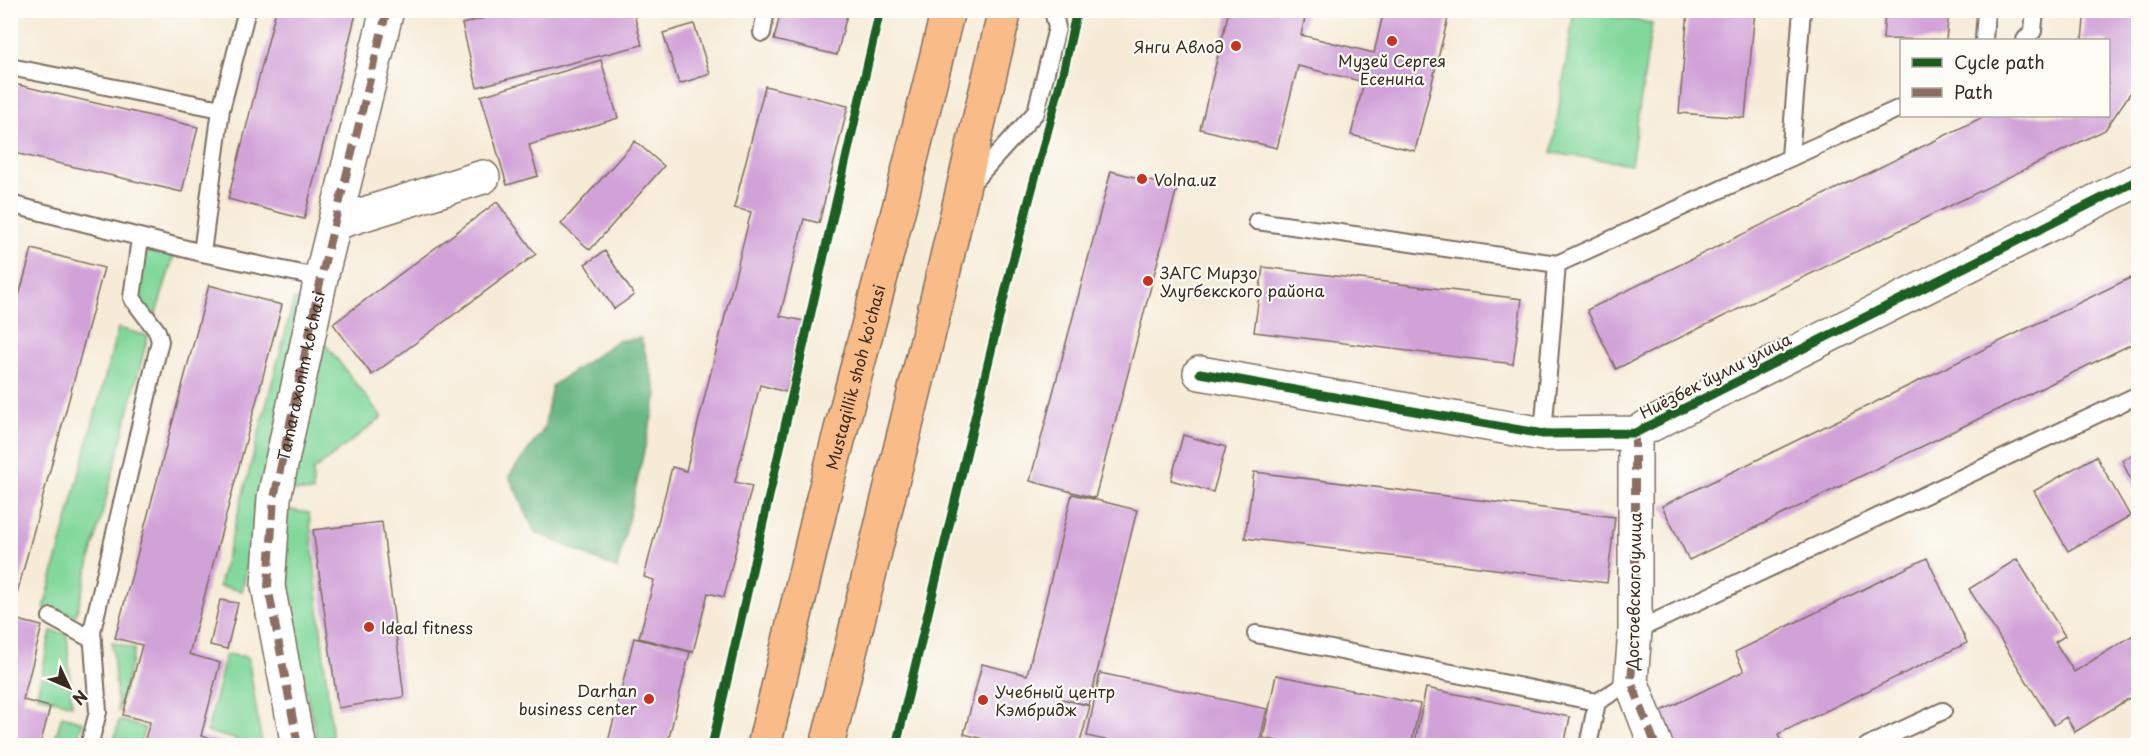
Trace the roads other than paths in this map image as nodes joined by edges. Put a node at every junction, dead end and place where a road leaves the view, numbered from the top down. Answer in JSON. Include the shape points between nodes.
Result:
{"nodes":[{"id":1,"x":247,"y":10,"type":"edge"},
{"id":2,"x":387,"y":10,"type":"edge"},
{"id":3,"x":766,"y":10,"type":"edge"},
{"id":4,"x":948,"y":10,"type":"edge"},
{"id":5,"x":1005,"y":10,"type":"edge"},
{"id":6,"x":1053,"y":10,"type":"edge"},
{"id":7,"x":1802,"y":10,"type":"edge"},
{"id":8,"x":1986,"y":10,"type":"edge"},
{"id":9,"x":2035,"y":10,"type":"edge"},
{"id":10,"x":762,"y":33,"type":"dead end"},
{"id":11,"x":1984,"y":39,"type":"edge"},
{"id":12,"x":2026,"y":39,"type":"edge"},
{"id":13,"x":10,"y":66,"type":"edge"},
{"id":14,"x":1900,"y":108,"type":"edge"},
{"id":15,"x":221,"y":109,"type":"junction"},
{"id":16,"x":1790,"y":157,"type":"junction"},
{"id":17,"x":483,"y":177,"type":"dead end"},
{"id":18,"x":2139,"y":180,"type":"edge"},
{"id":19,"x":963,"y":193,"type":"junction"},
{"id":20,"x":10,"y":204,"type":"edge"},
{"id":21,"x":1257,"y":221,"type":"dead end"},
{"id":22,"x":335,"y":223,"type":"junction"},
{"id":23,"x":140,"y":238,"type":"junction"},
{"id":24,"x":202,"y":253,"type":"junction"},
{"id":25,"x":1557,"y":264,"type":"junction"},
{"id":26,"x":321,"y":278,"type":"junction"},
{"id":27,"x":1200,"y":373,"type":"dead end"},
{"id":28,"x":2139,"y":395,"type":"edge"},
{"id":29,"x":1635,"y":433,"type":"junction"},
{"id":30,"x":1544,"y":434,"type":"junction"},
{"id":31,"x":51,"y":617,"type":"dead end"},
{"id":32,"x":1635,"y":631,"type":"junction"},
{"id":33,"x":1256,"y":634,"type":"dead end"},
{"id":34,"x":93,"y":640,"type":"junction"},
{"id":35,"x":1631,"y":681,"type":"junction"},
{"id":36,"x":1597,"y":702,"type":"junction"},
{"id":37,"x":1943,"y":711,"type":"dead end"},
{"id":38,"x":89,"y":746,"type":"edge"},
{"id":39,"x":298,"y":746,"type":"edge"},
{"id":40,"x":764,"y":746,"type":"edge"},
{"id":41,"x":827,"y":746,"type":"edge"},
{"id":42,"x":1588,"y":746,"type":"edge"},
{"id":43,"x":1656,"y":746,"type":"edge"},
{"id":44,"x":1867,"y":746,"type":"edge"}],
"edges":[{"from":1,"to":15,"type":"lane"},
{"from":2,"to":22,"type":"street","name":"Tamaraxonim ko'chasi"},
{"from":3,"to":10,"type":"lane"},
{"from":4,"to":40,"type":"main road","name":"Mustaqillik shoh ko'chasi"},
{"from":5,"to":19,"type":"main road"},
{"from":6,"to":19,"type":"lane","via":[[1057,28],[1036,112]]},
{"from":7,"to":16,"type":"lane"},
{"from":8,"to":11,"type":"lane"},
{"from":9,"to":12,"type":"lane","via":[[2033,31]]},
{"from":13,"to":15,"type":"lane"},
{"from":14,"to":16,"type":"lane"},
{"from":15,"to":24,"type":"lane"},
{"from":16,"to":25,"type":"lane"},
{"from":17,"to":22,"type":"street"},
{"from":18,"to":29,"type":"street","name":"Ниёзбек йулли улица"},
{"from":19,"to":41,"type":"main road"},
{"from":20,"to":23,"type":"lane"},
{"from":21,"to":25,"type":"lane"},
{"from":22,"to":26,"type":"street","name":"Tamaraxonim ko'chasi"},
{"from":23,"to":24,"type":"lane"},
{"from":23,"to":34,"type":"lane","via":[[132,298],[160,340]]},
{"from":24,"to":26,"type":"lane"},
{"from":25,"to":30,"type":"lane"},
{"from":26,"to":39,"type":"street","name":"Tamaraxonim ko'chasi","via":[[274,498],[268,586]]},
{"from":27,"to":30,"type":"street","name":"Ниёзбек йулли улица"},
{"from":28,"to":32,"type":"lane"},
{"from":29,"to":30,"type":"street","name":"Ниёзбек йулли улица"},
{"from":29,"to":32,"type":"street","name":"Достоевского улица"},
{"from":31,"to":34,"type":"lane"},
{"from":32,"to":35,"type":"street","name":"Достоевского улица"},
{"from":33,"to":36,"type":"lane"},
{"from":34,"to":38,"type":"lane","via":[[98,712]]},
{"from":35,"to":36,"type":"lane"},
{"from":35,"to":43,"type":"street","name":"Достоевского улица"},
{"from":36,"to":42,"type":"lane"},
{"from":37,"to":44,"type":"lane"}]}
